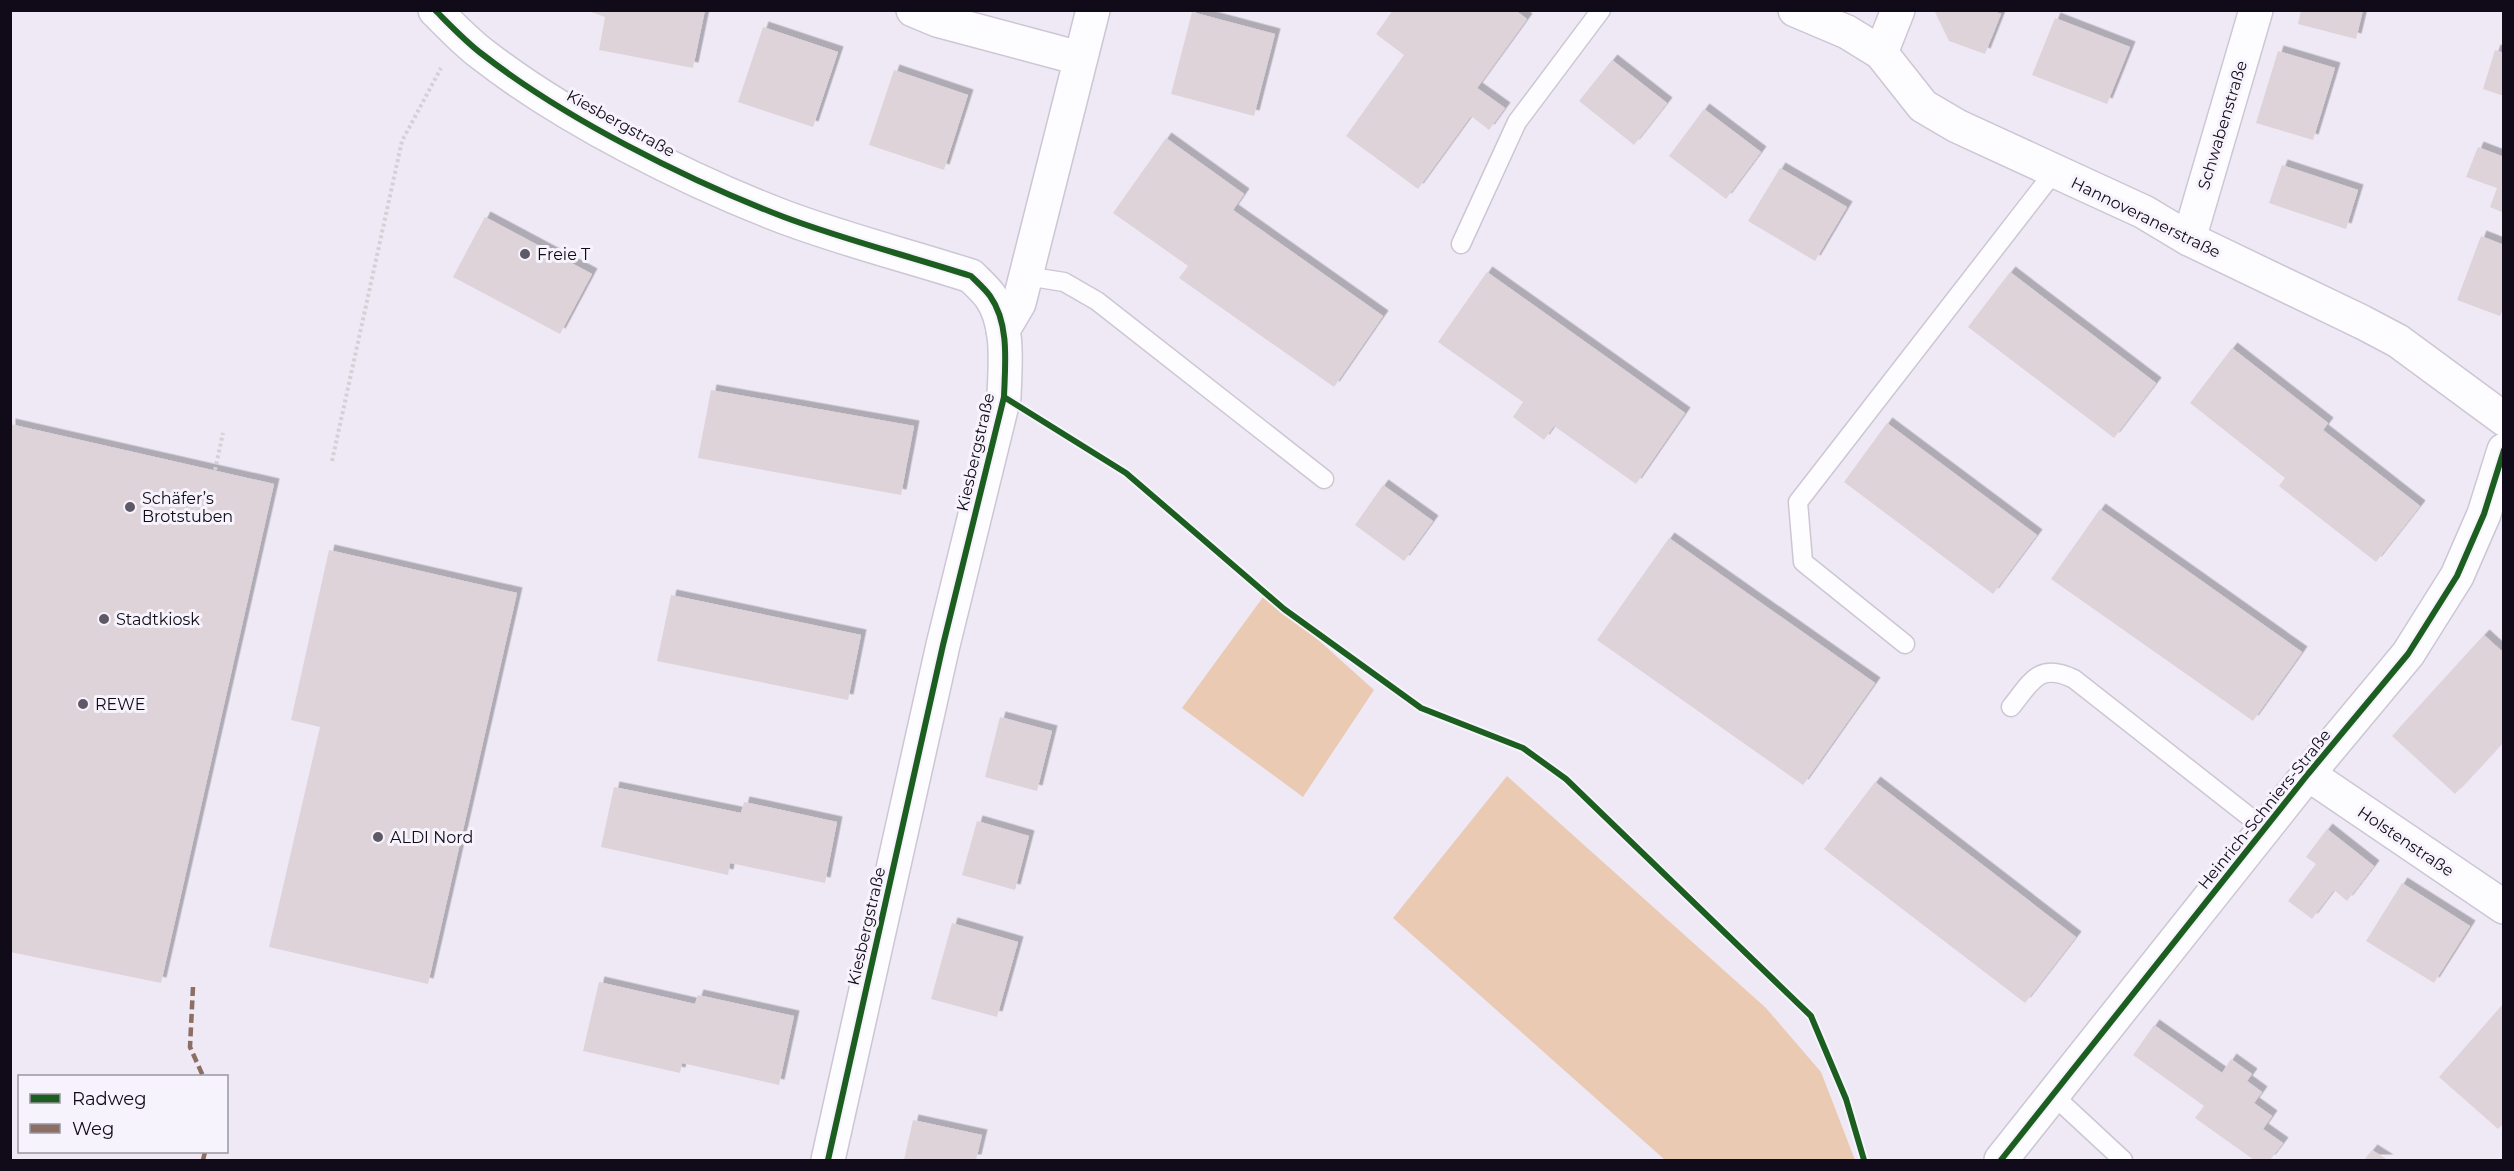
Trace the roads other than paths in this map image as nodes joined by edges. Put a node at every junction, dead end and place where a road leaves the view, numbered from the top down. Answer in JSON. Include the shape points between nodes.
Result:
{"nodes":[{"id":1,"x":435,"y":10,"type":"edge"},
{"id":2,"x":913,"y":10,"type":"edge"},
{"id":3,"x":1093,"y":10,"type":"edge"},
{"id":4,"x":1601,"y":10,"type":"edge"},
{"id":5,"x":1795,"y":10,"type":"edge"},
{"id":6,"x":1898,"y":10,"type":"edge"},
{"id":7,"x":2256,"y":10,"type":"edge"},
{"id":8,"x":1881,"y":53,"type":"junction"},
{"id":9,"x":1079,"y":58,"type":"junction"},
{"id":10,"x":2054,"y":172,"type":"junction"},
{"id":11,"x":2189,"y":239,"type":"junction"},
{"id":12,"x":1461,"y":244,"type":"dead end"},
{"id":13,"x":1026,"y":276,"type":"junction"},
{"id":14,"x":1003,"y":330,"type":"junction"},
{"id":15,"x":2504,"y":419,"type":"edge"},
{"id":16,"x":2504,"y":450,"type":"edge"},
{"id":17,"x":1324,"y":479,"type":"dead end"},
{"id":18,"x":1905,"y":644,"type":"dead end"},
{"id":19,"x":2011,"y":707,"type":"dead end"},
{"id":20,"x":2308,"y":774,"type":"junction"},
{"id":21,"x":2265,"y":829,"type":"junction"},
{"id":22,"x":2504,"y":907,"type":"edge"},
{"id":23,"x":2053,"y":1095,"type":"junction"},
{"id":24,"x":828,"y":1161,"type":"edge"},
{"id":25,"x":2001,"y":1161,"type":"edge"},
{"id":26,"x":2122,"y":1161,"type":"edge"}],
"edges":[{"from":1,"to":14,"type":"street","name":"Kiesbergstraße","via":[[481,53],[538,93],[701,182],[784,217],[971,276],[991,297]]},
{"from":2,"to":9,"type":"street"},
{"from":3,"to":9,"type":"street"},
{"from":4,"to":12,"type":"lane","via":[[1517,122]]},
{"from":5,"to":8,"type":"street","name":"Hannoveranerstraße","via":[[1847,32]]},
{"from":6,"to":8,"type":"street"},
{"from":7,"to":11,"type":"street","name":"Schwabenstraße"},
{"from":8,"to":10,"type":"street","name":"Hannoveranerstraße","via":[[1923,106]]},
{"from":9,"to":13,"type":"street"},
{"from":10,"to":11,"type":"street","name":"Hannoveranerstraße","via":[[2144,212]]},
{"from":10,"to":18,"type":"lane","via":[[1798,502],[1803,562]]},
{"from":11,"to":15,"type":"street","name":"Hannoveranerstraße","via":[[2398,341]]},
{"from":13,"to":14,"type":"street","via":[[1019,303]]},
{"from":13,"to":17,"type":"lane","via":[[1064,282],[1097,301]]},
{"from":14,"to":24,"type":"street","name":"Kiesbergstraße","via":[[1004,397],[946,633]]},
{"from":16,"to":20,"type":"street","name":"Heinrich-Schniers-Straße","via":[[2484,514],[2457,576],[2408,654]]},
{"from":19,"to":21,"type":"lane","via":[[2036,676],[2054,672],[2074,679]]},
{"from":20,"to":21,"type":"street","name":"Heinrich-Schniers-Straße"},
{"from":20,"to":22,"type":"street","name":"Holstenstraße"},
{"from":21,"to":23,"type":"street","name":"Heinrich-Schniers-Straße"},
{"from":23,"to":25,"type":"street","name":"Heinrich-Schniers-Straße"},
{"from":23,"to":26,"type":"lane"}]}
